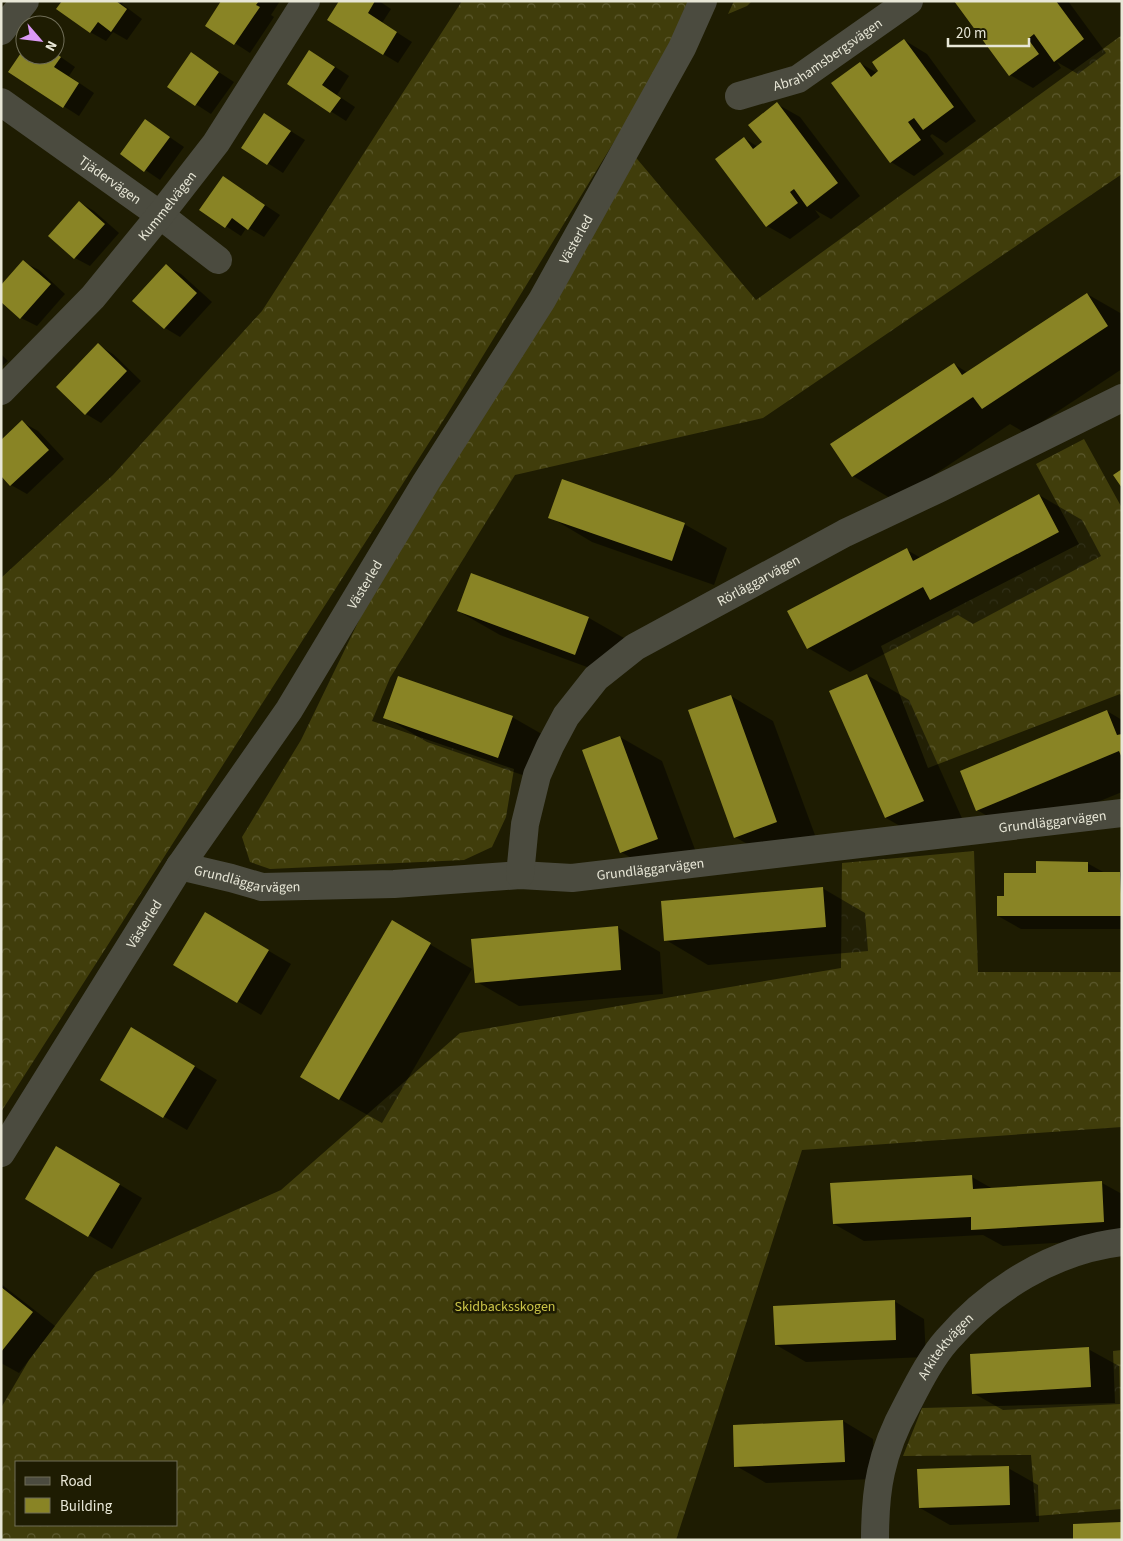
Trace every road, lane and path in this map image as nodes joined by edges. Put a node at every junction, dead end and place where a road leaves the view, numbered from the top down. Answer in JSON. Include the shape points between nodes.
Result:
{"nodes":[{"id":1,"x":25,"y":1,"type":"edge"},
{"id":2,"x":306,"y":1,"type":"edge"},
{"id":3,"x":703,"y":1,"type":"edge"},
{"id":4,"x":909,"y":1,"type":"edge"},
{"id":5,"x":1,"y":32,"type":"edge"},
{"id":6,"x":739,"y":96,"type":"dead end"},
{"id":7,"x":1,"y":102,"type":"edge"},
{"id":8,"x":160,"y":215,"type":"junction"},
{"id":9,"x":218,"y":260,"type":"dead end"},
{"id":10,"x":1,"y":391,"type":"edge"},
{"id":11,"x":1122,"y":398,"type":"edge"},
{"id":12,"x":1122,"y":813,"type":"edge"},
{"id":13,"x":180,"y":866,"type":"junction"},
{"id":14,"x":520,"y":875,"type":"junction"},
{"id":15,"x":1,"y":1153,"type":"edge"},
{"id":16,"x":1122,"y":1242,"type":"edge"},
{"id":17,"x":875,"y":1540,"type":"edge"}],
"edges":[{"from":1,"to":5,"type":"street"},
{"from":2,"to":8,"type":"street","name":"Kummelvägen","via":[[216,143]]},
{"from":3,"to":13,"type":"street","name":"Västerled","via":[[682,48],[542,300],[426,482],[289,710]]},
{"from":4,"to":6,"type":"street","name":"Abrahamsbergsvägen","via":[[798,79]]},
{"from":7,"to":8,"type":"street","name":"Tjädervägen"},
{"from":8,"to":9,"type":"street","name":"Tjädervägen"},
{"from":8,"to":10,"type":"street","name":"Kummelvägen","via":[[93,297]]},
{"from":11,"to":14,"type":"street","name":"Rörläggarvägen","via":[[845,533],[634,647],[596,678],[566,716],[550,746],[537,775],[525,824]]},
{"from":12,"to":14,"type":"street","name":"Grundläggarvägen","via":[[572,878]]},
{"from":13,"to":14,"type":"street","name":"Grundläggarvägen","via":[[262,887],[394,884]]},
{"from":13,"to":15,"type":"street","name":"Västerled"},
{"from":16,"to":17,"type":"street","name":"Arkitektvägen","via":[[1084,1249],[1023,1275],[986,1302],[946,1340],[896,1426],[881,1471],[875,1510]]}]}
